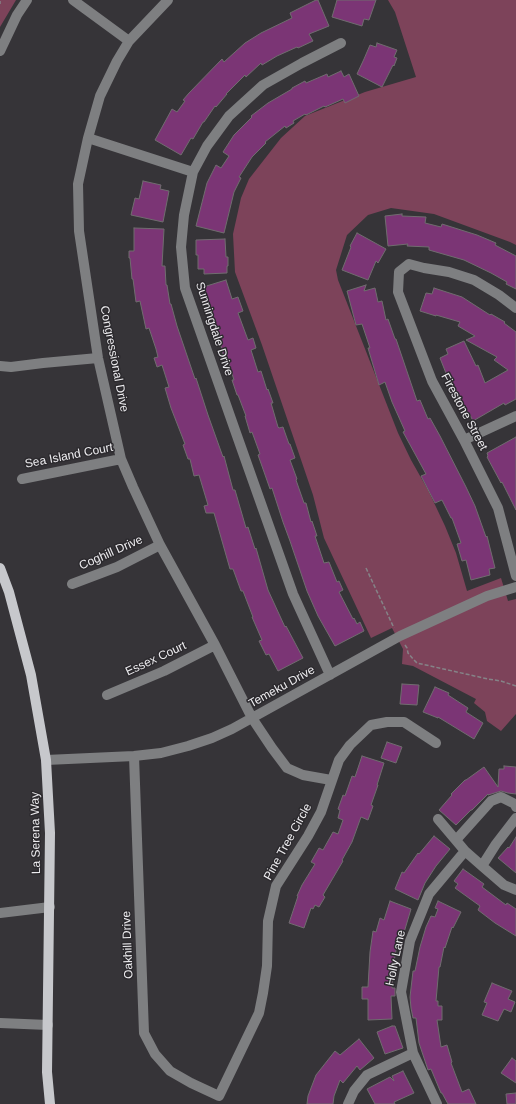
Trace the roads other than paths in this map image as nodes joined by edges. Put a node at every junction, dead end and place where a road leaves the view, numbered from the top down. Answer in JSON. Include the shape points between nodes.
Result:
{"nodes":[{"id":1,"x":27,"y":0,"type":"edge"},
{"id":2,"x":73,"y":0,"type":"edge"},
{"id":3,"x":168,"y":0,"type":"edge"},
{"id":4,"x":129,"y":41,"type":"junction"},
{"id":5,"x":341,"y":43,"type":"dead end"},
{"id":6,"x":0,"y":51,"type":"edge"},
{"id":7,"x":88,"y":138,"type":"junction"},
{"id":8,"x":193,"y":172,"type":"junction"},
{"id":9,"x":516,"y":308,"type":"edge"},
{"id":10,"x":98,"y":358,"type":"junction"},
{"id":11,"x":0,"y":366,"type":"edge"},
{"id":12,"x":516,"y":416,"type":"edge"},
{"id":13,"x":464,"y":440,"type":"junction"},
{"id":14,"x":122,"y":458,"type":"junction"},
{"id":15,"x":22,"y":478,"type":"dead end"},
{"id":16,"x":160,"y":545,"type":"junction"},
{"id":17,"x":0,"y":568,"type":"edge"},
{"id":18,"x":516,"y":576,"type":"edge"},
{"id":19,"x":72,"y":584,"type":"dead end"},
{"id":20,"x":516,"y":586,"type":"edge"},
{"id":21,"x":215,"y":645,"type":"junction"},
{"id":22,"x":330,"y":675,"type":"junction"},
{"id":23,"x":107,"y":694,"type":"dead end"},
{"id":24,"x":252,"y":718,"type":"junction"},
{"id":25,"x":436,"y":743,"type":"dead end"},
{"id":26,"x":134,"y":756,"type":"junction"},
{"id":27,"x":46,"y":760,"type":"junction"},
{"id":28,"x":331,"y":780,"type":"junction"},
{"id":29,"x":516,"y":807,"type":"edge"},
{"id":30,"x":516,"y":818,"type":"edge"},
{"id":31,"x":438,"y":819,"type":"dead end"},
{"id":32,"x":456,"y":840,"type":"junction"},
{"id":33,"x":465,"y":851,"type":"junction"},
{"id":34,"x":482,"y":866,"type":"junction"},
{"id":35,"x":516,"y":890,"type":"edge"},
{"id":36,"x":50,"y":907,"type":"junction"},
{"id":37,"x":0,"y":913,"type":"edge"},
{"id":38,"x":0,"y":1023,"type":"edge"},
{"id":39,"x":48,"y":1025,"type":"junction"},
{"id":40,"x":413,"y":1053,"type":"junction"},
{"id":41,"x":219,"y":1096,"type":"joint"},
{"id":42,"x":50,"y":1104,"type":"edge"},
{"id":43,"x":348,"y":1104,"type":"edge"},
{"id":44,"x":437,"y":1104,"type":"edge"}],
"edges":[{"from":1,"to":6,"type":"street"},
{"from":2,"to":4,"type":"street"},
{"from":3,"to":4,"type":"street","name":"Congressional Drive"},
{"from":4,"to":7,"type":"street","name":"Congressional Drive","via":[[116,61],[100,96]]},
{"from":5,"to":8,"type":"street","name":"Sunningdale Drive","via":[[263,85],[229,116],[207,146]]},
{"from":7,"to":8,"type":"street"},
{"from":7,"to":10,"type":"street","name":"Congressional Drive","via":[[78,184],[79,232]]},
{"from":8,"to":22,"type":"street","name":"Sunningdale Drive","via":[[184,214],[181,247],[185,288],[293,594]]},
{"from":9,"to":13,"type":"street","name":"Firestone Street","via":[[474,280],[449,272],[409,264],[399,272],[398,292],[432,381]]},
{"from":10,"to":11,"type":"street"},
{"from":10,"to":14,"type":"street","name":"Congressional Drive"},
{"from":12,"to":13,"type":"street"},
{"from":13,"to":18,"type":"street","name":"Firestone Street","via":[[498,508]]},
{"from":14,"to":15,"type":"street","name":"Sea Island Court"},
{"from":14,"to":16,"type":"street","name":"Congressional Drive"},
{"from":16,"to":19,"type":"street","name":"Coghill Drive","via":[[117,567]]},
{"from":16,"to":21,"type":"street","name":"Congressional Drive"},
{"from":17,"to":27,"type":"main road","name":"La Serena Way","via":[[31,675]]},
{"from":20,"to":22,"type":"street","name":"Temeku Drive","via":[[487,596],[400,636]]},
{"from":21,"to":23,"type":"street","name":"Essex Court","via":[[164,671]]},
{"from":21,"to":24,"type":"street","name":"Congressional Drive"},
{"from":22,"to":24,"type":"street","name":"Temeku Drive"},
{"from":24,"to":26,"type":"street","name":"Temeku Drive","via":[[212,738],[188,746]]},
{"from":24,"to":28,"type":"street","name":"Congressional Drive","via":[[287,768],[303,776]]},
{"from":25,"to":28,"type":"street","name":"Pine Tree Circle","via":[[404,722],[371,725],[350,745],[339,760]]},
{"from":26,"to":27,"type":"street","name":"Temeku Drive"},
{"from":26,"to":41,"type":"street","name":"Oakhill Drive","via":[[144,1033],[155,1054],[170,1071]]},
{"from":27,"to":36,"type":"main road","name":"La Serena Way"},
{"from":28,"to":41,"type":"street","name":"Pine Tree Circle","via":[[321,812],[276,886],[268,921],[267,966],[259,1013]]},
{"from":29,"to":32,"type":"street","via":[[501,797],[492,801]]},
{"from":30,"to":34,"type":"street"},
{"from":31,"to":32,"type":"street"},
{"from":32,"to":33,"type":"street"},
{"from":33,"to":34,"type":"street"},
{"from":33,"to":40,"type":"street","name":"Holly Lane","via":[[429,894],[410,941],[400,992]]},
{"from":34,"to":35,"type":"street","via":[[504,885]]},
{"from":36,"to":37,"type":"street"},
{"from":36,"to":39,"type":"main road","name":"La Serena Way"},
{"from":38,"to":39,"type":"street"},
{"from":39,"to":42,"type":"main road","name":"La Serena Way","via":[[47,1072]]},
{"from":40,"to":43,"type":"street","via":[[367,1075],[354,1091]]},
{"from":40,"to":44,"type":"street","name":"Holly Lane"}]}
